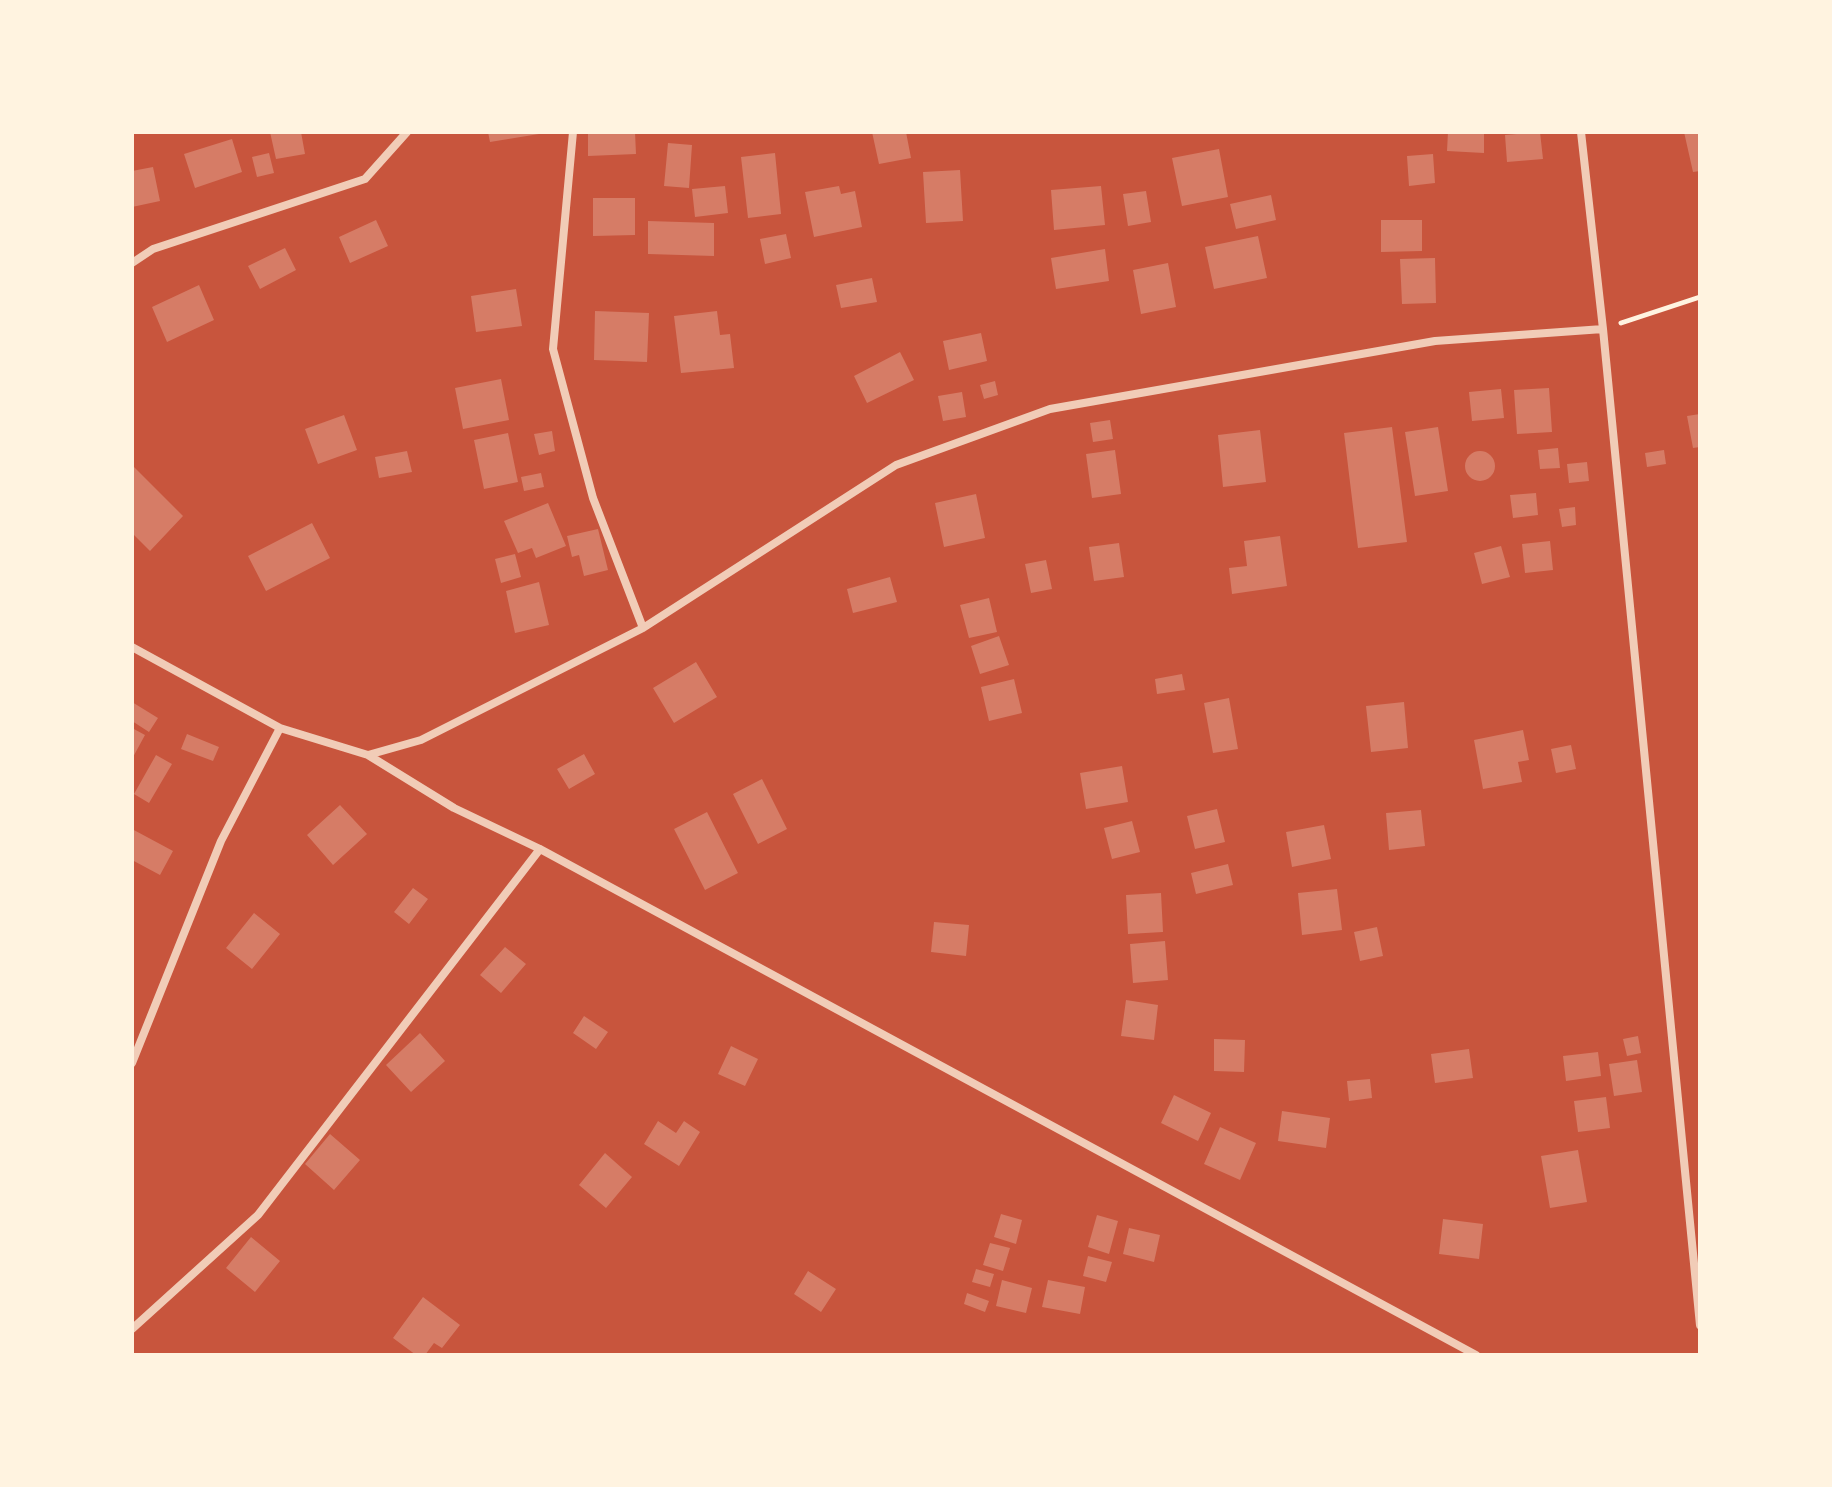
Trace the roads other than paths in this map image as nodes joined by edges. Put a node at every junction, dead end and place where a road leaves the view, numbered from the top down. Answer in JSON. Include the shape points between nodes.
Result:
{"nodes":[{"id":1,"x":407,"y":132,"type":"edge"},
{"id":2,"x":573,"y":132,"type":"edge"},
{"id":3,"x":1581,"y":132,"type":"edge"},
{"id":4,"x":132,"y":263,"type":"edge"},
{"id":5,"x":1603,"y":329,"type":"junction"},
{"id":6,"x":643,"y":628,"type":"junction"},
{"id":7,"x":132,"y":647,"type":"edge"},
{"id":8,"x":280,"y":728,"type":"junction"},
{"id":9,"x":368,"y":755,"type":"junction"},
{"id":10,"x":540,"y":849,"type":"junction"},
{"id":11,"x":132,"y":1063,"type":"edge"},
{"id":12,"x":1700,"y":1325,"type":"edge"},
{"id":13,"x":132,"y":1329,"type":"edge"},
{"id":14,"x":1476,"y":1355,"type":"edge"}],
"edges":[{"from":1,"to":4,"type":"street","via":[[365,179],[153,249]]},
{"from":2,"to":6,"type":"street","via":[[553,349],[593,498]]},
{"from":3,"to":5,"type":"street"},
{"from":5,"to":6,"type":"street","via":[[1435,341],[1050,409],[896,465]]},
{"from":5,"to":12,"type":"street"},
{"from":6,"to":9,"type":"street","via":[[421,740]]},
{"from":7,"to":8,"type":"street"},
{"from":8,"to":9,"type":"street"},
{"from":8,"to":11,"type":"street","via":[[221,841]]},
{"from":9,"to":10,"type":"street","via":[[454,808]]},
{"from":10,"to":13,"type":"street","via":[[258,1215]]},
{"from":10,"to":14,"type":"street"}]}
